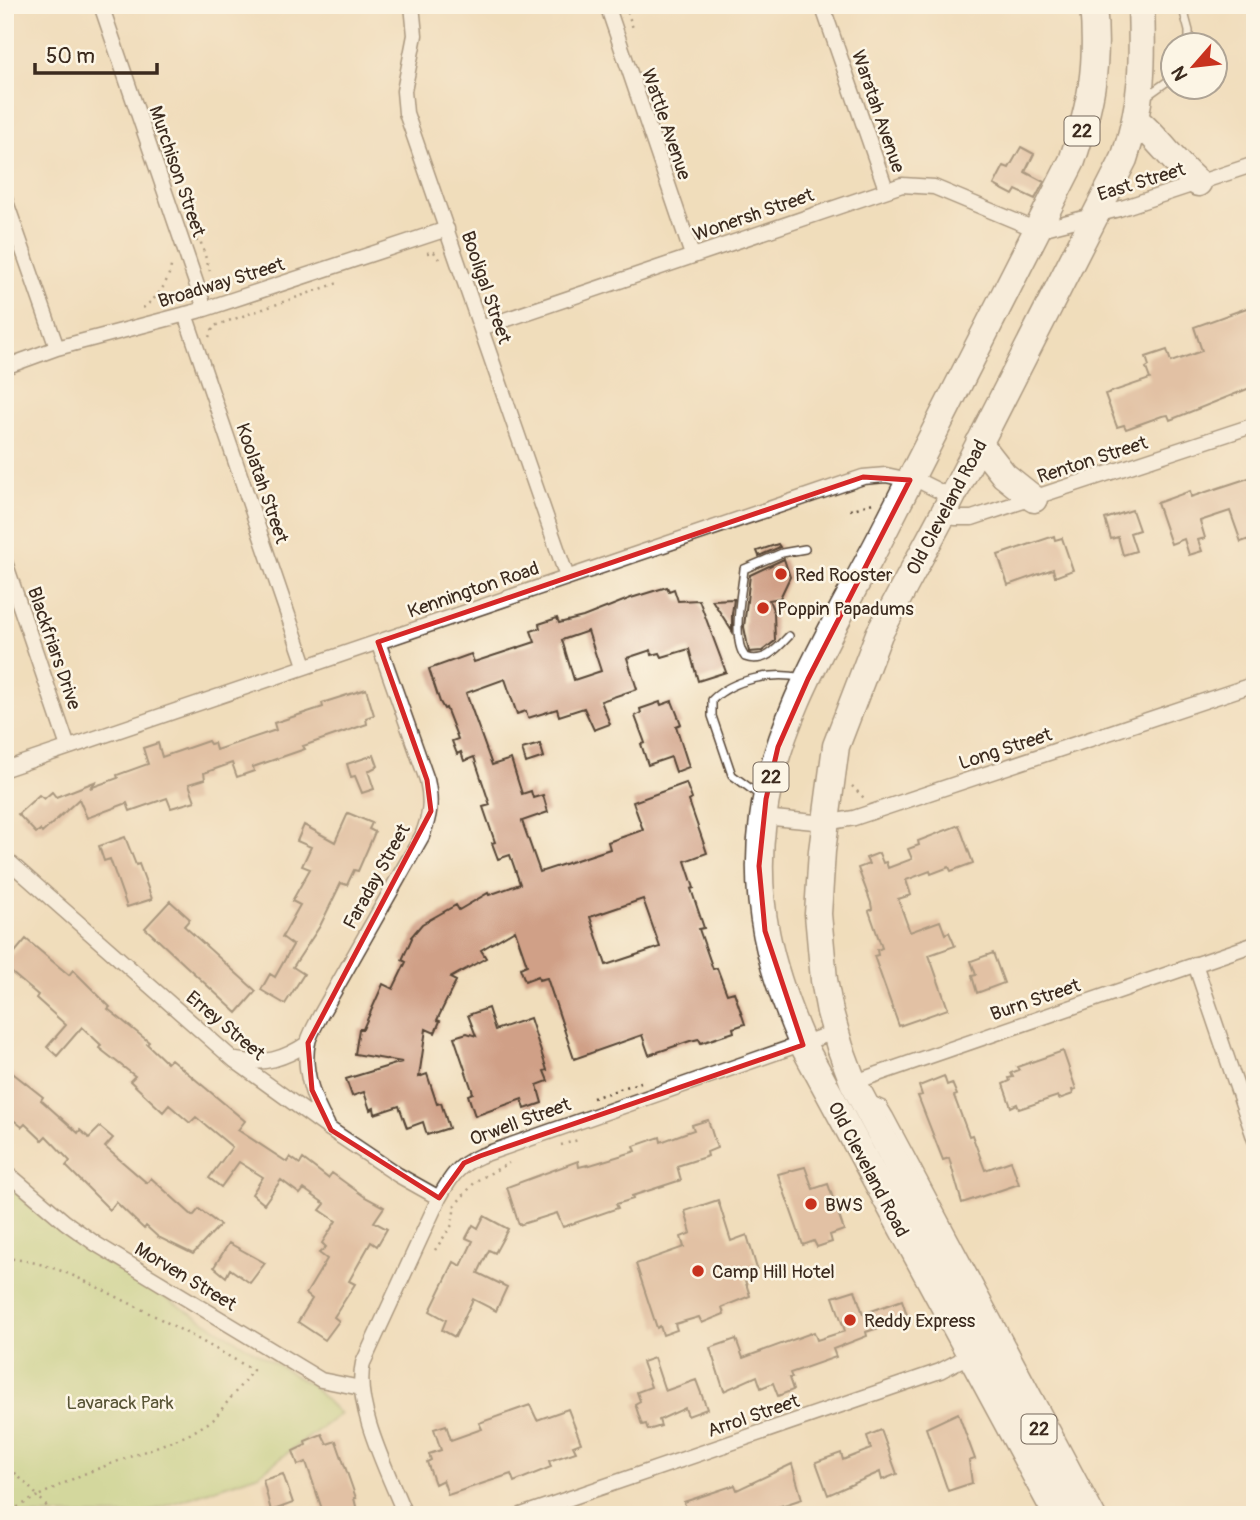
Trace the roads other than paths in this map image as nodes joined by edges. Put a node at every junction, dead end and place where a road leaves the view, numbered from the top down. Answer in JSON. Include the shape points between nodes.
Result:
{"nodes":[{"id":1,"x":101,"y":5,"type":"edge"},
{"id":2,"x":412,"y":5,"type":"edge"},
{"id":3,"x":607,"y":5,"type":"edge"},
{"id":4,"x":822,"y":5,"type":"edge"},
{"id":5,"x":1093,"y":5,"type":"edge"},
{"id":6,"x":1141,"y":5,"type":"edge"},
{"id":7,"x":1182,"y":5,"type":"edge"},
{"id":8,"x":1189,"y":32,"type":"edge"},
{"id":9,"x":1158,"y":91,"type":"edge"},
{"id":10,"x":1138,"y":110,"type":"junction"},
{"id":11,"x":1255,"y":164,"type":"edge"},
{"id":12,"x":1198,"y":183,"type":"junction"},
{"id":13,"x":886,"y":189,"type":"junction"},
{"id":14,"x":5,"y":198,"type":"edge"},
{"id":15,"x":1097,"y":215,"type":"junction"},
{"id":16,"x":447,"y":229,"type":"junction"},
{"id":17,"x":1037,"y":230,"type":"junction"},
{"id":18,"x":692,"y":255,"type":"junction"},
{"id":19,"x":205,"y":310,"type":"junction"},
{"id":20,"x":185,"y":314,"type":"junction"},
{"id":21,"x":481,"y":328,"type":"junction"},
{"id":22,"x":57,"y":348,"type":"junction"},
{"id":23,"x":5,"y":367,"type":"edge"},
{"id":24,"x":1255,"y":425,"type":"edge"},
{"id":25,"x":979,"y":443,"type":"junction"},
{"id":26,"x":910,"y":481,"type":"junction"},
{"id":27,"x":1034,"y":499,"type":"junction"},
{"id":28,"x":948,"y":505,"type":"junction"},
{"id":29,"x":805,"y":549,"type":"dead end"},
{"id":30,"x":5,"y":562,"type":"edge"},
{"id":31,"x":567,"y":577,"type":"junction"},
{"id":32,"x":789,"y":636,"type":"dead end"},
{"id":33,"x":377,"y":642,"type":"junction"},
{"id":34,"x":305,"y":665,"type":"junction"},
{"id":35,"x":808,"y":679,"type":"junction"},
{"id":36,"x":1255,"y":684,"type":"edge"},
{"id":37,"x":68,"y":747,"type":"junction"},
{"id":38,"x":5,"y":769,"type":"edge"},
{"id":39,"x":764,"y":808,"type":"junction"},
{"id":40,"x":825,"y":823,"type":"junction"},
{"id":41,"x":5,"y":858,"type":"edge"},
{"id":42,"x":1255,"y":944,"type":"edge"},
{"id":43,"x":1195,"y":964,"type":"junction"},
{"id":44,"x":835,"y":1032,"type":"junction"},
{"id":45,"x":308,"y":1043,"type":"junction"},
{"id":46,"x":803,"y":1045,"type":"junction"},
{"id":47,"x":234,"y":1060,"type":"junction"},
{"id":48,"x":856,"y":1088,"type":"junction"},
{"id":49,"x":828,"y":1091,"type":"junction"},
{"id":50,"x":331,"y":1130,"type":"junction"},
{"id":51,"x":1255,"y":1140,"type":"edge"},
{"id":52,"x":5,"y":1171,"type":"edge"},
{"id":53,"x":439,"y":1198,"type":"junction"},
{"id":54,"x":981,"y":1349,"type":"junction"},
{"id":55,"x":361,"y":1388,"type":"junction"},
{"id":56,"x":405,"y":1515,"type":"edge"},
{"id":57,"x":521,"y":1515,"type":"edge"},
{"id":58,"x":1057,"y":1515,"type":"edge"},
{"id":59,"x":1085,"y":1515,"type":"edge"},
{"id":60,"x":1102,"y":1515,"type":"edge"}],
"edges":[{"from":1,"to":19,"type":"street","name":"Murchison Street"},
{"from":2,"to":16,"type":"street","name":"Booligal Street","via":[[415,35],[404,91],[406,113]]},
{"from":3,"to":18,"type":"street","name":"Wattle Avenue"},
{"from":4,"to":13,"type":"street","name":"Waratah Avenue"},
{"from":5,"to":17,"type":"highway","name":"Old Cleveland Road","number":"22","via":[[1095,74],[1089,111],[1072,161]]},
{"from":6,"to":10,"type":"highway","name":"Old Cleveland Road","number":"22"},
{"from":7,"to":8,"type":"lane"},
{"from":9,"to":10,"type":"lane"},
{"from":10,"to":12,"type":"highway","via":[[1174,161]]},
{"from":10,"to":15,"type":"highway","name":"Old Cleveland Road","number":"22","via":[[1124,159]]},
{"from":11,"to":12,"type":"street","name":"East Street"},
{"from":12,"to":15,"type":"street","name":"East Street"},
{"from":13,"to":17,"type":"street","name":"Wonersh Street","via":[[934,187]]},
{"from":13,"to":18,"type":"street","name":"Wonersh Street"},
{"from":14,"to":22,"type":"street"},
{"from":15,"to":17,"type":"street","name":"East Street"},
{"from":15,"to":25,"type":"highway","name":"Old Cleveland Road","number":"22"},
{"from":16,"to":19,"type":"street","name":"Broadway Street"},
{"from":16,"to":21,"type":"street","name":"Booligal Street"},
{"from":17,"to":26,"type":"highway","name":"Old Cleveland Road","number":"22"},
{"from":18,"to":21,"type":"street","name":"Wonersh Street"},
{"from":19,"to":20,"type":"street","name":"Broadway Street"},
{"from":20,"to":22,"type":"street","name":"Broadway Street"},
{"from":20,"to":34,"type":"street","name":"Koolatah Street"},
{"from":21,"to":31,"type":"street","name":"Booligal Street"},
{"from":22,"to":23,"type":"street","name":"Broadway Street"},
{"from":24,"to":27,"type":"street","name":"Renton Street"},
{"from":25,"to":27,"type":"highway","via":[[1004,475]]},
{"from":25,"to":28,"type":"highway","name":"Old Cleveland Road","number":"22"},
{"from":26,"to":28,"type":"street","name":"Kennington Road","via":[[941,492]]},
{"from":26,"to":31,"type":"street","name":"Kennington Road","via":[[879,474],[863,477]]},
{"from":26,"to":35,"type":"highway","name":"Old Cleveland Road","number":"22"},
{"from":27,"to":28,"type":"street","name":"Renton Street","via":[[972,518],[955,519]]},
{"from":28,"to":40,"type":"highway","name":"Old Cleveland Road","number":"22","via":[[879,634],[853,697],[836,746]]},
{"from":29,"to":32,"type":"lane","via":[[744,569],[738,632],[745,657],[757,659],[776,650]]},
{"from":30,"to":37,"type":"street","name":"Blackfriars Drive"},
{"from":31,"to":33,"type":"street","name":"Kennington Road"},
{"from":33,"to":34,"type":"street","name":"Kennington Road"},
{"from":33,"to":45,"type":"street","name":"Faraday Street","via":[[427,780],[431,811],[422,836]]},
{"from":34,"to":37,"type":"street","name":"Kennington Road"},
{"from":35,"to":39,"type":"highway","name":"Old Cleveland Road","number":"22","via":[[778,747]]},
{"from":35,"to":39,"type":"lane","via":[[772,675],[736,685],[712,700],[712,716],[732,775]]},
{"from":36,"to":40,"type":"street","name":"Long Street","via":[[854,818]]},
{"from":37,"to":38,"type":"street","name":"Kennington Road"},
{"from":39,"to":40,"type":"street","name":"Long Street"},
{"from":39,"to":46,"type":"highway","name":"Old Cleveland Road","number":"22","via":[[759,866],[765,931],[779,989]]},
{"from":40,"to":44,"type":"highway","name":"Old Cleveland Road","number":"22","via":[[818,914]]},
{"from":41,"to":47,"type":"street","name":"Errey Street"},
{"from":42,"to":43,"type":"street","name":"Burn Street"},
{"from":43,"to":48,"type":"street","name":"Burn Street"},
{"from":43,"to":51,"type":"street"},
{"from":44,"to":46,"type":"street","name":"Orwell Street"},
{"from":44,"to":48,"type":"highway","name":"Old Cleveland Road","number":"22"},
{"from":45,"to":47,"type":"street","via":[[264,1063]]},
{"from":45,"to":50,"type":"street","via":[[312,1090]]},
{"from":46,"to":49,"type":"highway","name":"Old Cleveland Road","number":"22"},
{"from":46,"to":53,"type":"street","name":"Orwell Street","via":[[480,1156],[453,1174]]},
{"from":47,"to":50,"type":"street","name":"Errey Street"},
{"from":48,"to":49,"type":"street","name":"Burn Street"},
{"from":48,"to":54,"type":"highway","name":"Old Cleveland Road","number":"22"},
{"from":48,"to":60,"type":"lane","name":"Old Cleveland Road","via":[[883,1105]]},
{"from":49,"to":54,"type":"highway","name":"Old Cleveland Road","number":"22"},
{"from":50,"to":53,"type":"street","name":"Errey Street"},
{"from":52,"to":55,"type":"street","name":"Morven Street","via":[[96,1244],[321,1380]]},
{"from":53,"to":55,"type":"street","name":"Orwell Street","via":[[363,1363]]},
{"from":54,"to":57,"type":"street","name":"Arrol Street","via":[[940,1371]]},
{"from":54,"to":58,"type":"highway","name":"Old Cleveland Road","number":"22"},
{"from":54,"to":59,"type":"highway","name":"Old Cleveland Road","number":"22"},
{"from":55,"to":56,"type":"street","name":"Orwell Street","via":[[364,1410]]}]}
